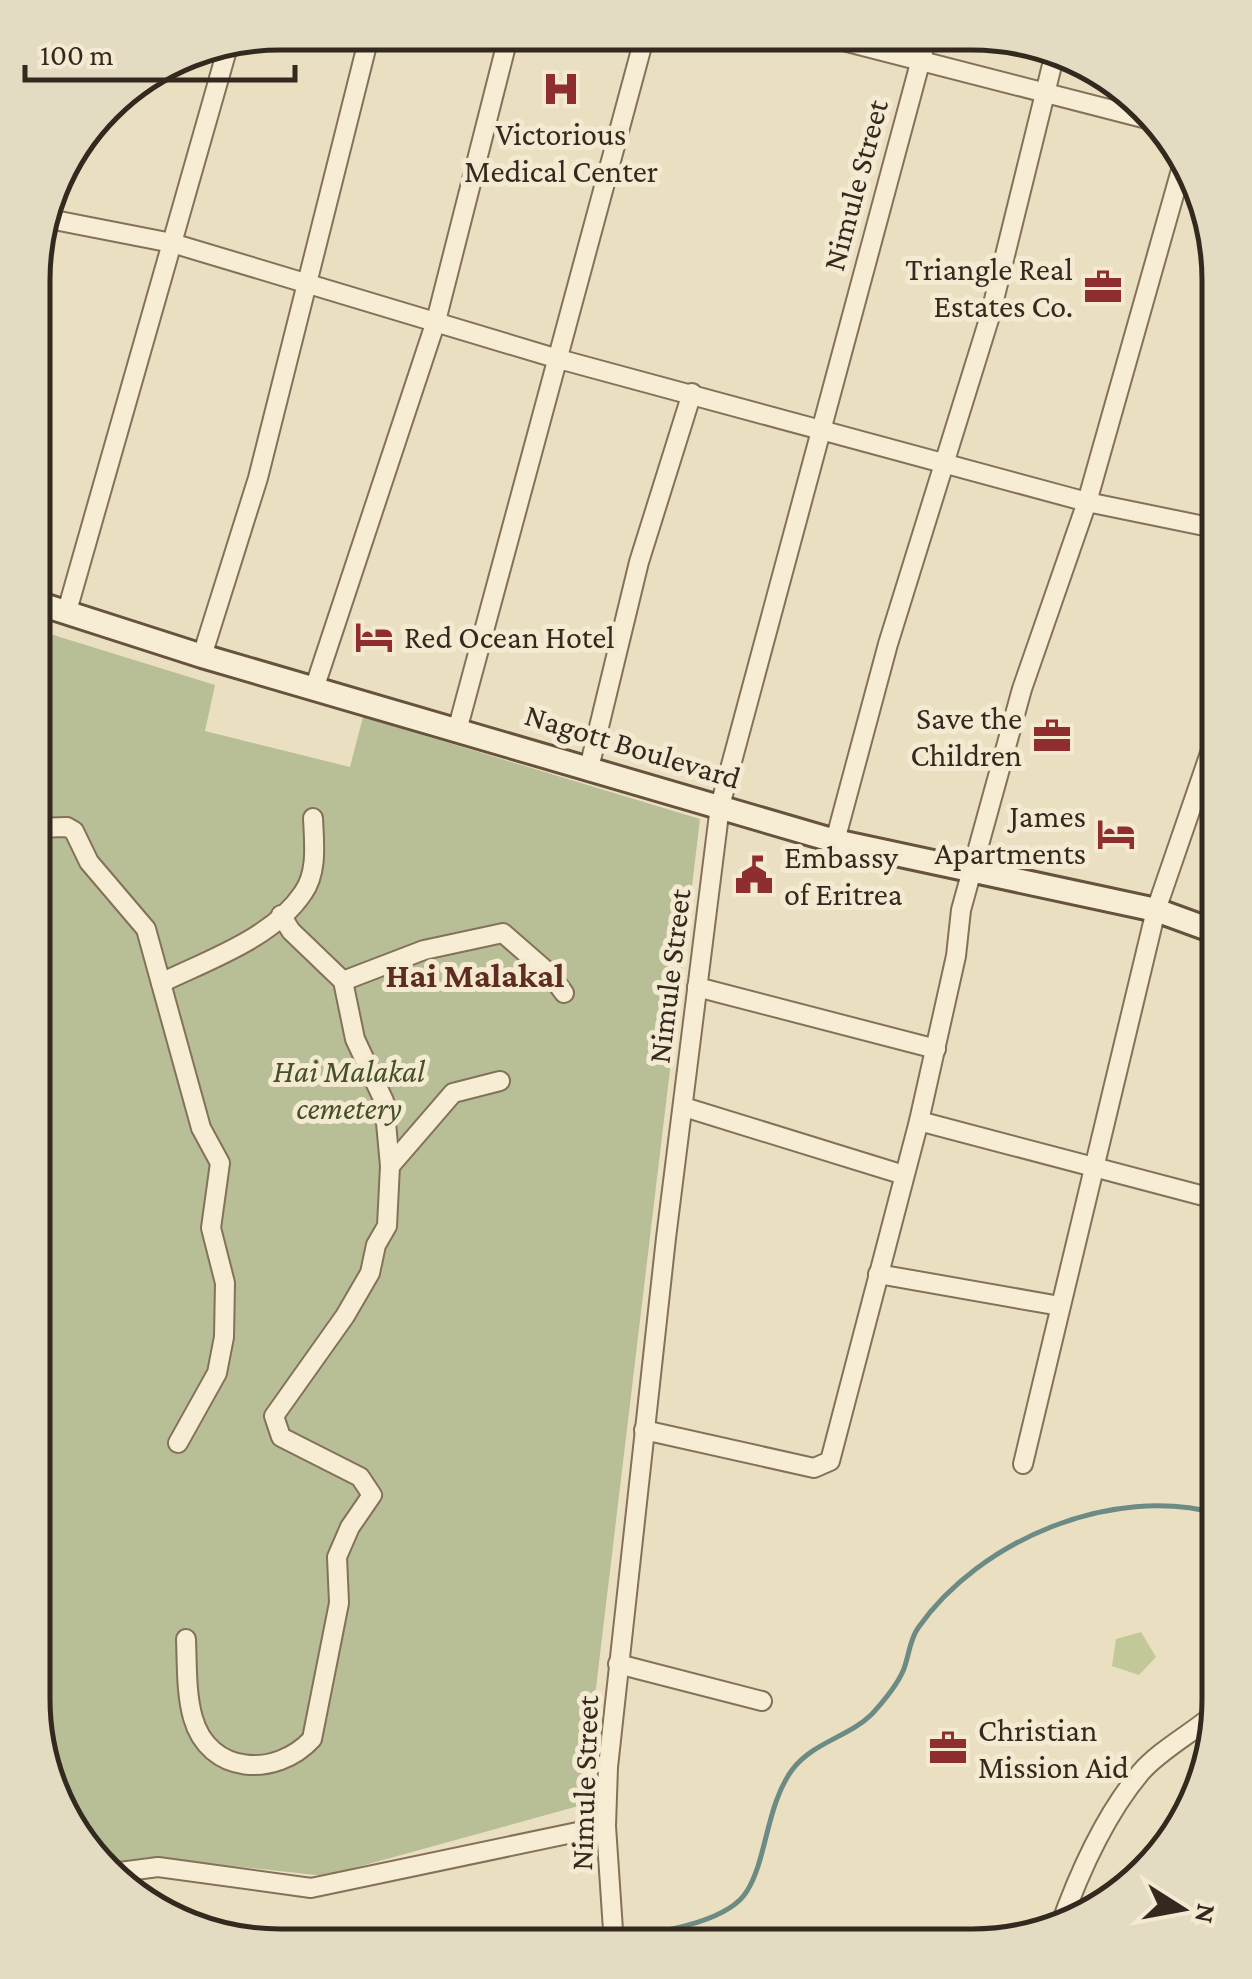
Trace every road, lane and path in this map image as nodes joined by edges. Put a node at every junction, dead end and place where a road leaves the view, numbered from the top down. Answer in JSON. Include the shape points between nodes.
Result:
{"nodes":[{"id":1,"x":366,"y":50,"type":"edge"},
{"id":2,"x":506,"y":50,"type":"edge"},
{"id":3,"x":641,"y":50,"type":"edge"},
{"id":4,"x":875,"y":50,"type":"edge"},
{"id":5,"x":923,"y":50,"type":"edge"},
{"id":6,"x":225,"y":57,"type":"edge"},
{"id":7,"x":919,"y":62,"type":"junction"},
{"id":8,"x":1051,"y":65,"type":"edge"},
{"id":9,"x":1043,"y":94,"type":"junction"},
{"id":10,"x":1134,"y":116,"type":"edge"},
{"id":11,"x":1178,"y":180,"type":"edge"},
{"id":12,"x":58,"y":221,"type":"edge"},
{"id":13,"x":172,"y":243,"type":"junction"},
{"id":14,"x":309,"y":286,"type":"junction"},
{"id":15,"x":436,"y":322,"type":"junction"},
{"id":16,"x":555,"y":358,"type":"junction"},
{"id":17,"x":692,"y":393,"type":"junction"},
{"id":18,"x":820,"y":430,"type":"junction"},
{"id":19,"x":948,"y":462,"type":"junction"},
{"id":20,"x":1087,"y":502,"type":"junction"},
{"id":21,"x":1202,"y":526,"type":"edge"},
{"id":22,"x":50,"y":606,"type":"edge"},
{"id":23,"x":67,"y":611,"type":"junction"},
{"id":24,"x":202,"y":656,"type":"junction"},
{"id":25,"x":314,"y":688,"type":"junction"},
{"id":26,"x":458,"y":727,"type":"junction"},
{"id":27,"x":589,"y":768,"type":"junction"},
{"id":28,"x":1202,"y":776,"type":"edge"},
{"id":29,"x":720,"y":806,"type":"junction"},
{"id":30,"x":312,"y":818,"type":"dead end"},
{"id":31,"x":50,"y":828,"type":"edge"},
{"id":32,"x":835,"y":841,"type":"junction"},
{"id":33,"x":974,"y":871,"type":"junction"},
{"id":34,"x":1156,"y":910,"type":"junction"},
{"id":35,"x":282,"y":915,"type":"junction"},
{"id":36,"x":1202,"y":927,"type":"edge"},
{"id":37,"x":343,"y":981,"type":"junction"},
{"id":38,"x":161,"y":983,"type":"junction"},
{"id":39,"x":697,"y":987,"type":"junction"},
{"id":40,"x":564,"y":993,"type":"dead end"},
{"id":41,"x":936,"y":1049,"type":"junction"},
{"id":42,"x":500,"y":1081,"type":"dead end"},
{"id":43,"x":684,"y":1107,"type":"junction"},
{"id":44,"x":919,"y":1120,"type":"junction"},
{"id":45,"x":1093,"y":1164,"type":"junction"},
{"id":46,"x":390,"y":1166,"type":"junction"},
{"id":47,"x":904,"y":1175,"type":"junction"},
{"id":48,"x":1202,"y":1195,"type":"edge"},
{"id":49,"x":878,"y":1274,"type":"junction"},
{"id":50,"x":1060,"y":1306,"type":"junction"},
{"id":51,"x":644,"y":1430,"type":"junction"},
{"id":52,"x":178,"y":1443,"type":"dead end"},
{"id":53,"x":1022,"y":1464,"type":"dead end"},
{"id":54,"x":186,"y":1639,"type":"dead end"},
{"id":55,"x":618,"y":1664,"type":"junction"},
{"id":56,"x":762,"y":1700,"type":"dead end"},
{"id":57,"x":1201,"y":1724,"type":"edge"},
{"id":58,"x":606,"y":1826,"type":"junction"},
{"id":59,"x":127,"y":1870,"type":"edge"},
{"id":60,"x":1067,"y":1908,"type":"edge"},
{"id":61,"x":613,"y":1929,"type":"edge"}],
"edges":[{"from":1,"to":14,"type":"street"},
{"from":2,"to":15,"type":"street"},
{"from":3,"to":16,"type":"street"},
{"from":4,"to":7,"type":"street"},
{"from":5,"to":7,"type":"street","name":"Nimule Street"},
{"from":6,"to":13,"type":"street"},
{"from":7,"to":9,"type":"street"},
{"from":7,"to":18,"type":"street","name":"Nimule Street"},
{"from":8,"to":9,"type":"street"},
{"from":9,"to":10,"type":"street"},
{"from":9,"to":19,"type":"street"},
{"from":11,"to":20,"type":"street"},
{"from":12,"to":13,"type":"street"},
{"from":13,"to":14,"type":"street"},
{"from":13,"to":23,"type":"street"},
{"from":14,"to":15,"type":"street"},
{"from":14,"to":24,"type":"street"},
{"from":15,"to":16,"type":"street"},
{"from":15,"to":25,"type":"street"},
{"from":16,"to":17,"type":"street"},
{"from":16,"to":26,"type":"street"},
{"from":17,"to":18,"type":"street"},
{"from":17,"to":27,"type":"street","via":[[639,562]]},
{"from":18,"to":19,"type":"street"},
{"from":18,"to":29,"type":"street","name":"Nimule Street"},
{"from":19,"to":20,"type":"street"},
{"from":19,"to":32,"type":"street","via":[[888,644]]},
{"from":20,"to":21,"type":"street"},
{"from":20,"to":33,"type":"street","via":[[1038,636]]},
{"from":22,"to":23,"type":"street","name":"Nagott Boulevard"},
{"from":23,"to":24,"type":"street","name":"Nagott Boulevard"},
{"from":24,"to":25,"type":"street","name":"Nagott Boulevard"},
{"from":25,"to":26,"type":"street","name":"Nagott Boulevard"},
{"from":26,"to":27,"type":"street","name":"Nagott Boulevard"},
{"from":27,"to":29,"type":"street","name":"Nagott Boulevard"},
{"from":28,"to":34,"type":"street"},
{"from":29,"to":32,"type":"street","name":"Nagott Boulevard"},
{"from":29,"to":39,"type":"street","name":"Nimule Street"},
{"from":30,"to":35,"type":"street","via":[[315,858],[305,892]]},
{"from":31,"to":38,"type":"street","via":[[74,832],[89,862],[146,929]]},
{"from":32,"to":33,"type":"street","name":"Nagott Boulevard"},
{"from":33,"to":34,"type":"street","name":"Nagott Boulevard"},
{"from":33,"to":41,"type":"street"},
{"from":34,"to":36,"type":"street","name":"Nagott Boulevard"},
{"from":34,"to":45,"type":"street"},
{"from":35,"to":37,"type":"street"},
{"from":35,"to":38,"type":"street"},
{"from":37,"to":40,"type":"street","via":[[424,950],[503,933]]},
{"from":37,"to":46,"type":"street","via":[[355,1039],[384,1101]]},
{"from":38,"to":52,"type":"street","via":[[201,1128],[220,1163],[212,1243],[227,1300],[217,1373]]},
{"from":39,"to":41,"type":"street"},
{"from":39,"to":43,"type":"street","name":"Nimule Street"},
{"from":41,"to":44,"type":"street"},
{"from":42,"to":46,"type":"street","via":[[453,1093]]},
{"from":43,"to":47,"type":"street"},
{"from":43,"to":51,"type":"street","name":"Nimule Street"},
{"from":44,"to":45,"type":"street"},
{"from":44,"to":47,"type":"street"},
{"from":45,"to":48,"type":"street"},
{"from":45,"to":50,"type":"street"},
{"from":46,"to":54,"type":"street","via":[[387,1226],[370,1272],[274,1416],[282,1438],[360,1478],[372,1495],[336,1557],[339,1603],[312,1739],[298,1754],[256,1768],[216,1751],[192,1716]]},
{"from":47,"to":49,"type":"street"},
{"from":49,"to":50,"type":"street"},
{"from":49,"to":51,"type":"street","via":[[824,1466]]},
{"from":50,"to":53,"type":"street"},
{"from":51,"to":55,"type":"street","name":"Nimule Street"},
{"from":55,"to":56,"type":"street"},
{"from":55,"to":58,"type":"street","name":"Nimule Street"},
{"from":57,"to":60,"type":"street","via":[[1142,1770],[1098,1839]]},
{"from":58,"to":59,"type":"street","via":[[311,1888],[158,1867]]},
{"from":58,"to":61,"type":"street","name":"Nimule Street"}]}
